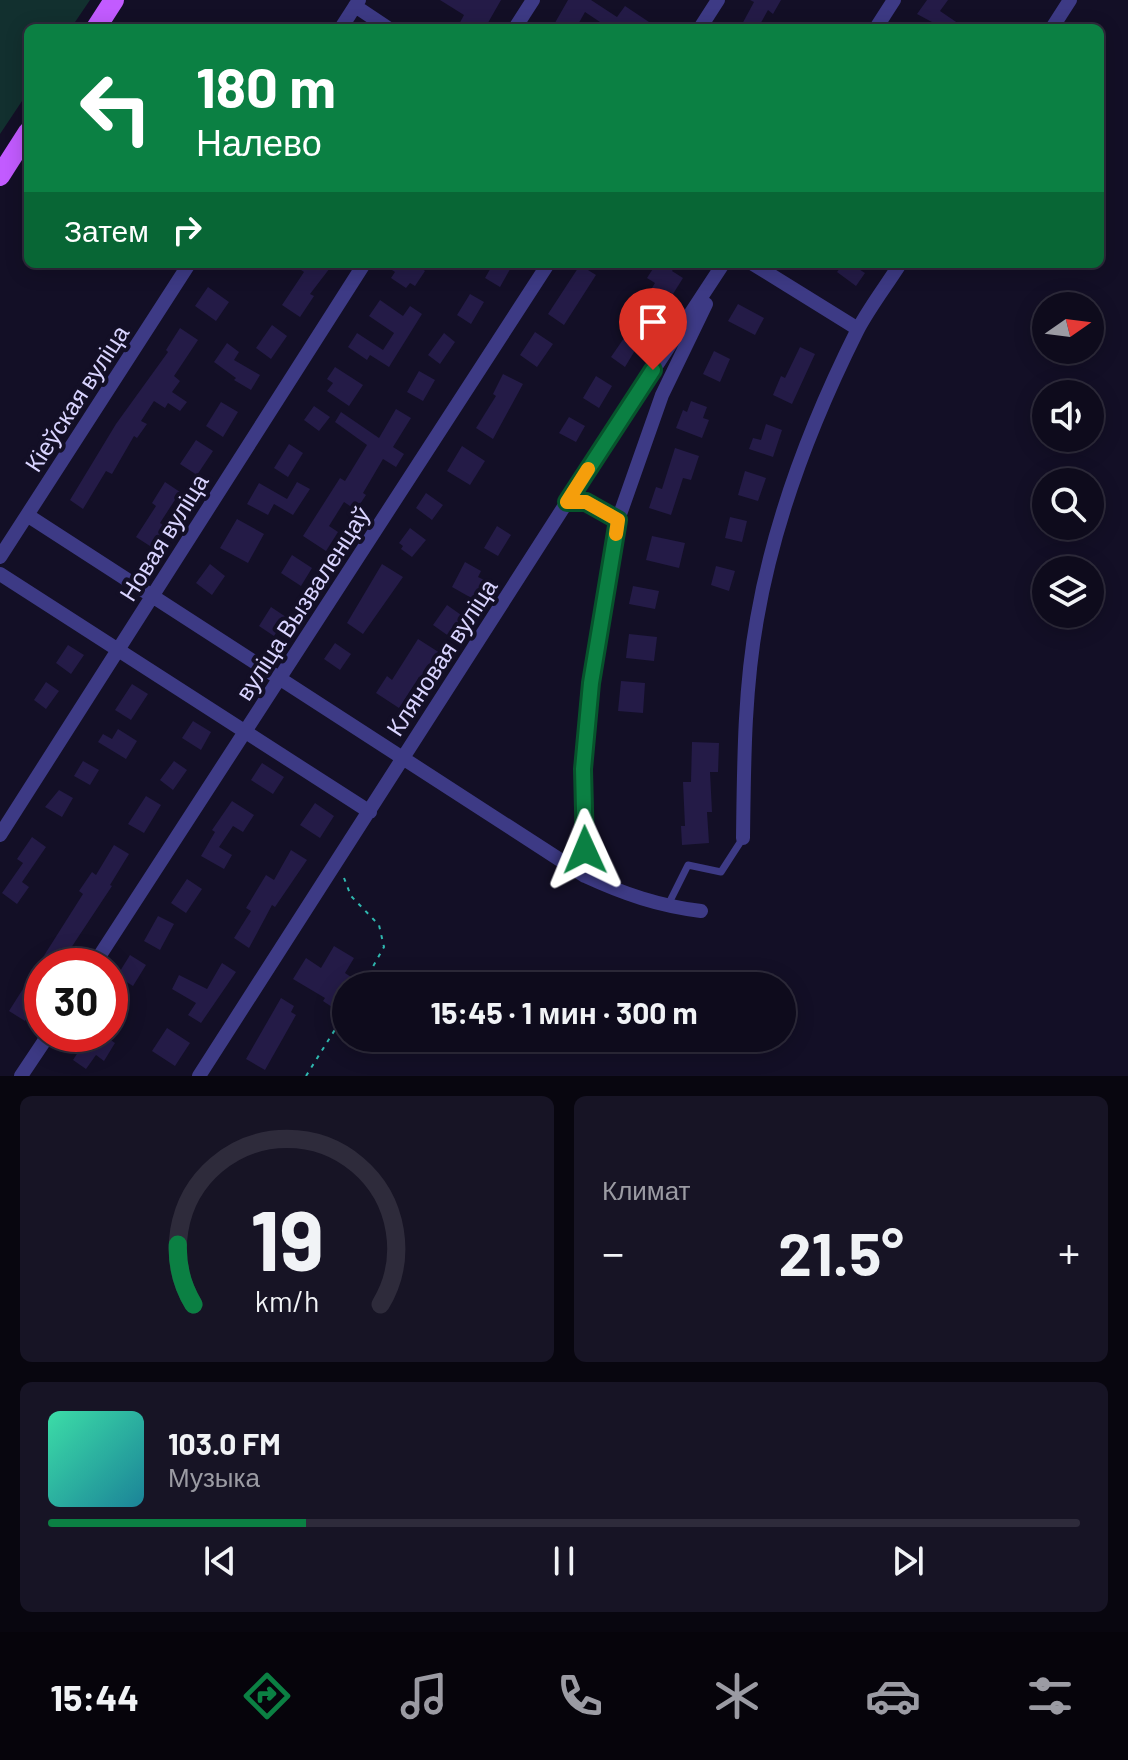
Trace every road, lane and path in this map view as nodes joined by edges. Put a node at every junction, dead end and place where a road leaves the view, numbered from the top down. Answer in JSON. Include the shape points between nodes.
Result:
{"nodes":[{"id":1,"x":114,"y":0,"type":"edge"},
{"id":2,"x":533,"y":0,"type":"edge"},
{"id":3,"x":718,"y":0,"type":"edge"},
{"id":4,"x":894,"y":0,"type":"edge"},
{"id":5,"x":1070,"y":0,"type":"edge"},
{"id":6,"x":353,"y":2,"type":"edge"},
{"id":7,"x":99,"y":24,"type":"edge"},
{"id":8,"x":343,"y":24,"type":"edge"},
{"id":9,"x":383,"y":24,"type":"edge"},
{"id":10,"x":518,"y":24,"type":"edge"},
{"id":11,"x":703,"y":24,"type":"edge"},
{"id":12,"x":879,"y":24,"type":"edge"},
{"id":13,"x":1055,"y":24,"type":"edge"},
{"id":14,"x":24,"y":138,"type":"edge"},
{"id":15,"x":0,"y":176,"type":"edge"},
{"id":16,"x":186,"y":268,"type":"edge"},
{"id":17,"x":361,"y":268,"type":"edge"},
{"id":18,"x":545,"y":268,"type":"edge"},
{"id":19,"x":721,"y":268,"type":"edge"},
{"id":20,"x":722,"y":268,"type":"edge"},
{"id":21,"x":759,"y":268,"type":"edge"},
{"id":22,"x":897,"y":268,"type":"edge"},
{"id":23,"x":858,"y":329,"type":"junction"},
{"id":24,"x":567,"y":502,"type":"junction"},
{"id":25,"x":27,"y":515,"type":"junction"},
{"id":26,"x":618,"y":520,"type":"junction"},
{"id":27,"x":0,"y":557,"type":"edge"},
{"id":28,"x":0,"y":574,"type":"edge"},
{"id":29,"x":151,"y":596,"type":"junction"},
{"id":30,"x":119,"y":650,"type":"junction"},
{"id":31,"x":278,"y":679,"type":"junction"},
{"id":32,"x":245,"y":732,"type":"junction"},
{"id":33,"x":403,"y":759,"type":"junction"},
{"id":34,"x":370,"y":812,"type":"junction"},
{"id":35,"x":0,"y":835,"type":"edge"},
{"id":36,"x":743,"y":838,"type":"joint"},
{"id":37,"x":337,"y":863,"type":"junction"},
{"id":38,"x":585,"y":876,"type":"junction"},
{"id":39,"x":666,"y":907,"type":"junction"},
{"id":40,"x":701,"y":911,"type":"dead end"},
{"id":41,"x":105,"y":948,"type":"edge"},
{"id":42,"x":370,"y":972,"type":"edge"},
{"id":43,"x":332,"y":1034,"type":"edge"},
{"id":44,"x":37,"y":1052,"type":"edge"},
{"id":45,"x":21,"y":1076,"type":"edge"},
{"id":46,"x":199,"y":1076,"type":"edge"},
{"id":47,"x":306,"y":1076,"type":"edge"}],
"edges":[{"from":1,"to":7,"type":"main road"},
{"from":2,"to":10,"type":"street"},
{"from":3,"to":11,"type":"street"},
{"from":4,"to":12,"type":"street"},
{"from":5,"to":13,"type":"street"},
{"from":6,"to":8,"type":"street"},
{"from":6,"to":9,"type":"street"},
{"from":14,"to":15,"type":"main road"},
{"from":16,"to":25,"type":"street","name":"Кіеўская вуліца"},
{"from":17,"to":29,"type":"street","name":"Новая вуліца"},
{"from":18,"to":31,"type":"street","name":"вуліца Вызваленцаў"},
{"from":19,"to":24,"type":"street","name":"Кляновая вуліца"},
{"from":20,"to":26,"type":"street","name":"Кляновая вуліца","via":[[662,395]]},
{"from":21,"to":23,"type":"street"},
{"from":22,"to":23,"type":"street"},
{"from":23,"to":36,"type":"street","via":[[803,453],[757,619],[745,730]]},
{"from":24,"to":26,"type":"lane","via":[[586,502]]},
{"from":24,"to":33,"type":"street","name":"Кляновая вуліца"},
{"from":25,"to":27,"type":"street","name":"Кіеўская вуліца"},
{"from":25,"to":29,"type":"street"},
{"from":26,"to":38,"type":"street","name":"Кляновая вуліца","via":[[591,683],[583,769]]},
{"from":28,"to":30,"type":"street"},
{"from":29,"to":30,"type":"street","name":"Новая вуліца"},
{"from":29,"to":31,"type":"street"},
{"from":30,"to":32,"type":"street"},
{"from":30,"to":35,"type":"street","name":"Новая вуліца"},
{"from":31,"to":32,"type":"street","name":"вуліца Вызваленцаў"},
{"from":31,"to":33,"type":"street"},
{"from":32,"to":34,"type":"street"},
{"from":32,"to":41,"type":"street","name":"вуліца Вызваленцаў"},
{"from":33,"to":34,"type":"street","name":"Кляновая вуліца"},
{"from":33,"to":38,"type":"street"},
{"from":34,"to":37,"type":"street","name":"Кляновая вуліца"},
{"from":36,"to":39,"type":"lane","via":[[721,872],[688,865]]},
{"from":37,"to":42,"type":"path","via":[[351,896],[379,925],[384,947]]},
{"from":37,"to":46,"type":"street","name":"Кляновая вуліца"},
{"from":38,"to":39,"type":"street"},
{"from":39,"to":40,"type":"street"},
{"from":43,"to":47,"type":"path"},
{"from":44,"to":45,"type":"street"}]}
